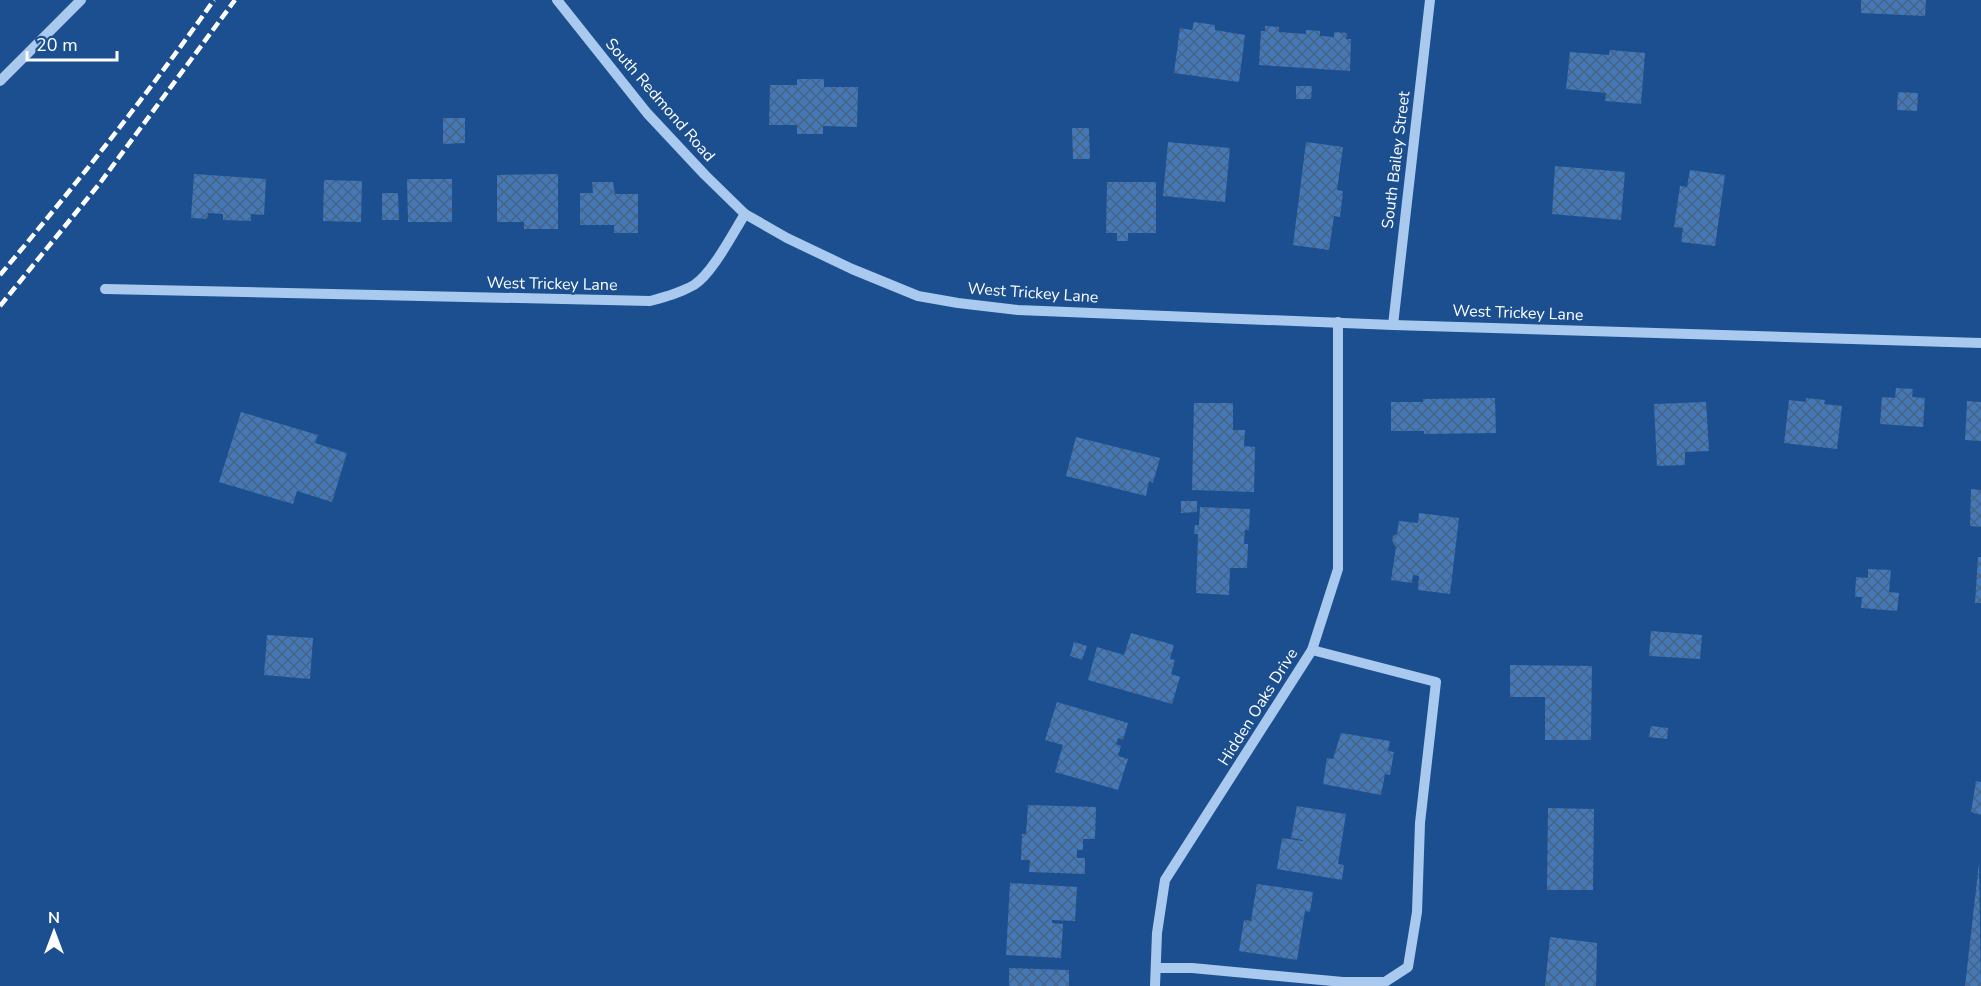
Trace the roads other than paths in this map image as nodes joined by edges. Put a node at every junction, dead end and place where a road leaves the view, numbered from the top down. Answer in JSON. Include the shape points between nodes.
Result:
{"nodes":[{"id":1,"x":81,"y":0,"type":"edge"},
{"id":2,"x":557,"y":0,"type":"edge"},
{"id":3,"x":1430,"y":0,"type":"edge"},
{"id":4,"x":0,"y":81,"type":"edge"},
{"id":5,"x":746,"y":214,"type":"junction"},
{"id":6,"x":105,"y":289,"type":"dead end"},
{"id":7,"x":1338,"y":322,"type":"junction"},
{"id":8,"x":1393,"y":325,"type":"junction"},
{"id":9,"x":1981,"y":342,"type":"edge"},
{"id":10,"x":1312,"y":650,"type":"junction"},
{"id":11,"x":1156,"y":968,"type":"junction"},
{"id":12,"x":1155,"y":986,"type":"edge"}],
"edges":[{"from":1,"to":4,"type":"street"},
{"from":2,"to":5,"type":"street","name":"South Redmond Road","via":[[647,113]]},
{"from":3,"to":8,"type":"street","name":"South Bailey Street"},
{"from":5,"to":6,"type":"street","name":"West Trickey Lane","via":[[696,284],[650,301]]},
{"from":5,"to":7,"type":"street","name":"West Trickey Lane","via":[[852,269],[918,296],[1018,310]]},
{"from":7,"to":8,"type":"street","name":"West Trickey Lane"},
{"from":7,"to":10,"type":"street","name":"Hidden Oaks Drive","via":[[1338,568]]},
{"from":8,"to":9,"type":"street","name":"West Trickey Lane"},
{"from":10,"to":11,"type":"street","name":"Hidden Oaks Drive","via":[[1166,880]]},
{"from":10,"to":11,"type":"street","via":[[1436,682],[1420,823],[1417,912],[1408,967],[1385,982]]},
{"from":11,"to":12,"type":"street","name":"Hidden Oaks Drive"}]}
